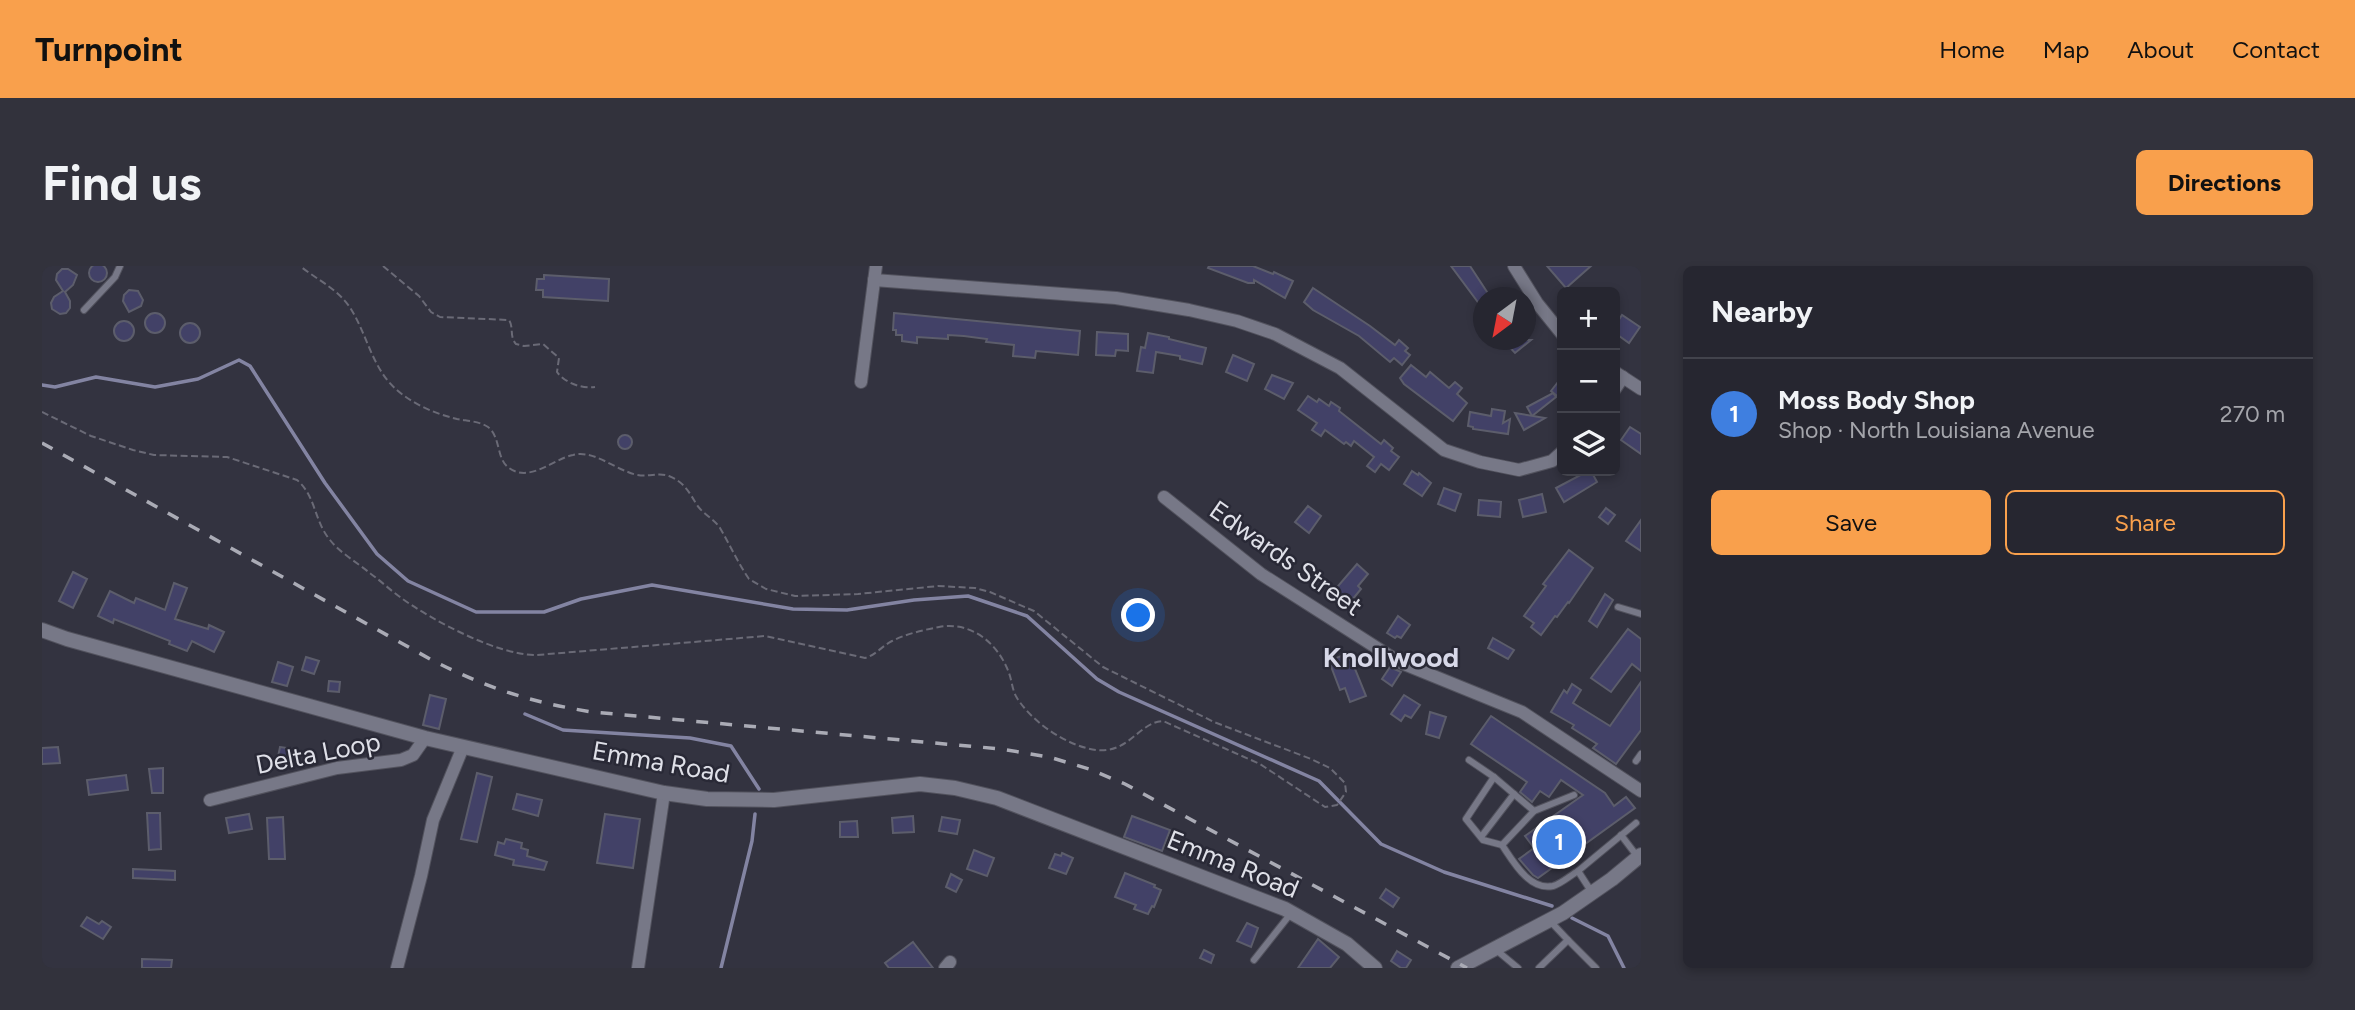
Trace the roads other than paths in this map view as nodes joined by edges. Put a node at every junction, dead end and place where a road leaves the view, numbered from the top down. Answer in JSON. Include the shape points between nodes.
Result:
{"nodes":[{"id":1,"x":120,"y":266,"type":"edge"},
{"id":2,"x":876,"y":266,"type":"edge"},
{"id":3,"x":1514,"y":266,"type":"edge"},
{"id":4,"x":874,"y":280,"type":"junction"},
{"id":5,"x":84,"y":310,"type":"dead end"},
{"id":6,"x":1557,"y":328,"type":"edge"},
{"id":7,"x":1620,"y":375,"type":"edge"},
{"id":8,"x":861,"y":382,"type":"dead end"},
{"id":9,"x":1641,"y":390,"type":"edge"},
{"id":10,"x":1557,"y":456,"type":"edge"},
{"id":11,"x":1164,"y":498,"type":"dead end"},
{"id":12,"x":1618,"y":607,"type":"dead end"},
{"id":13,"x":1641,"y":614,"type":"edge"},
{"id":14,"x":42,"y":630,"type":"edge"},
{"id":15,"x":425,"y":738,"type":"junction"},
{"id":16,"x":463,"y":747,"type":"junction"},
{"id":17,"x":1641,"y":754,"type":"edge"},
{"id":18,"x":1469,"y":760,"type":"dead end"},
{"id":19,"x":1636,"y":761,"type":"dead end"},
{"id":20,"x":1494,"y":777,"type":"junction"},
{"id":21,"x":1641,"y":791,"type":"edge"},
{"id":22,"x":664,"y":793,"type":"junction"},
{"id":23,"x":1514,"y":794,"type":"junction"},
{"id":24,"x":1574,"y":795,"type":"dead end"},
{"id":25,"x":211,"y":800,"type":"dead end"},
{"id":26,"x":1534,"y":811,"type":"junction"},
{"id":27,"x":1636,"y":823,"type":"dead end"},
{"id":28,"x":1621,"y":835,"type":"junction"},
{"id":29,"x":1480,"y":837,"type":"junction"},
{"id":30,"x":1502,"y":845,"type":"junction"},
{"id":31,"x":1640,"y":856,"type":"edge"},
{"id":32,"x":1578,"y":871,"type":"junction"},
{"id":33,"x":1592,"y":893,"type":"junction"},
{"id":34,"x":1292,"y":912,"type":"junction"},
{"id":35,"x":1550,"y":921,"type":"junction"},
{"id":36,"x":1568,"y":940,"type":"junction"},
{"id":37,"x":1495,"y":950,"type":"junction"},
{"id":38,"x":1254,"y":960,"type":"dead end"},
{"id":39,"x":397,"y":968,"type":"edge"},
{"id":40,"x":638,"y":968,"type":"edge"},
{"id":41,"x":1375,"y":968,"type":"edge"},
{"id":42,"x":1458,"y":968,"type":"edge"},
{"id":43,"x":1518,"y":968,"type":"edge"},
{"id":44,"x":1539,"y":968,"type":"edge"},
{"id":45,"x":1596,"y":968,"type":"edge"}],
"edges":[{"from":1,"to":5,"type":"lane","via":[[116,277]]},
{"from":2,"to":4,"type":"street"},
{"from":3,"to":6,"type":"street"},
{"from":4,"to":8,"type":"street"},
{"from":4,"to":10,"type":"street","via":[[1116,298],[1237,321],[1275,334],[1340,369],[1444,450],[1518,470]]},
{"from":7,"to":9,"type":"street"},
{"from":11,"to":21,"type":"street","name":"Edwards Street","via":[[1261,574],[1399,662],[1522,712]]},
{"from":12,"to":13,"type":"lane"},
{"from":14,"to":15,"type":"street","name":"Emma Road"},
{"from":15,"to":16,"type":"street","name":"Emma Road"},
{"from":15,"to":25,"type":"street","name":"Delta Loop","via":[[413,755],[401,760],[337,768]]},
{"from":16,"to":22,"type":"street","name":"Emma Road"},
{"from":16,"to":39,"type":"street","via":[[433,820]]},
{"from":17,"to":19,"type":"lane"},
{"from":18,"to":20,"type":"lane"},
{"from":20,"to":23,"type":"lane"},
{"from":20,"to":29,"type":"lane","via":[[1466,819]]},
{"from":22,"to":34,"type":"street","name":"Emma Road","via":[[774,800],[920,785],[955,788],[997,798]]},
{"from":22,"to":40,"type":"street"},
{"from":23,"to":26,"type":"lane"},
{"from":23,"to":29,"type":"lane"},
{"from":24,"to":26,"type":"lane"},
{"from":26,"to":30,"type":"lane"},
{"from":27,"to":28,"type":"lane"},
{"from":28,"to":31,"type":"lane"},
{"from":28,"to":32,"type":"lane"},
{"from":29,"to":30,"type":"lane"},
{"from":30,"to":32,"type":"lane","via":[[1522,874],[1543,885],[1553,886]]},
{"from":31,"to":33,"type":"street"},
{"from":32,"to":33,"type":"lane"},
{"from":33,"to":35,"type":"street"},
{"from":34,"to":38,"type":"lane"},
{"from":34,"to":41,"type":"street","name":"Emma Road","via":[[1347,944]]},
{"from":35,"to":36,"type":"lane"},
{"from":35,"to":37,"type":"street"},
{"from":36,"to":44,"type":"lane"},
{"from":36,"to":45,"type":"lane"},
{"from":37,"to":42,"type":"street"},
{"from":37,"to":43,"type":"lane"}]}
